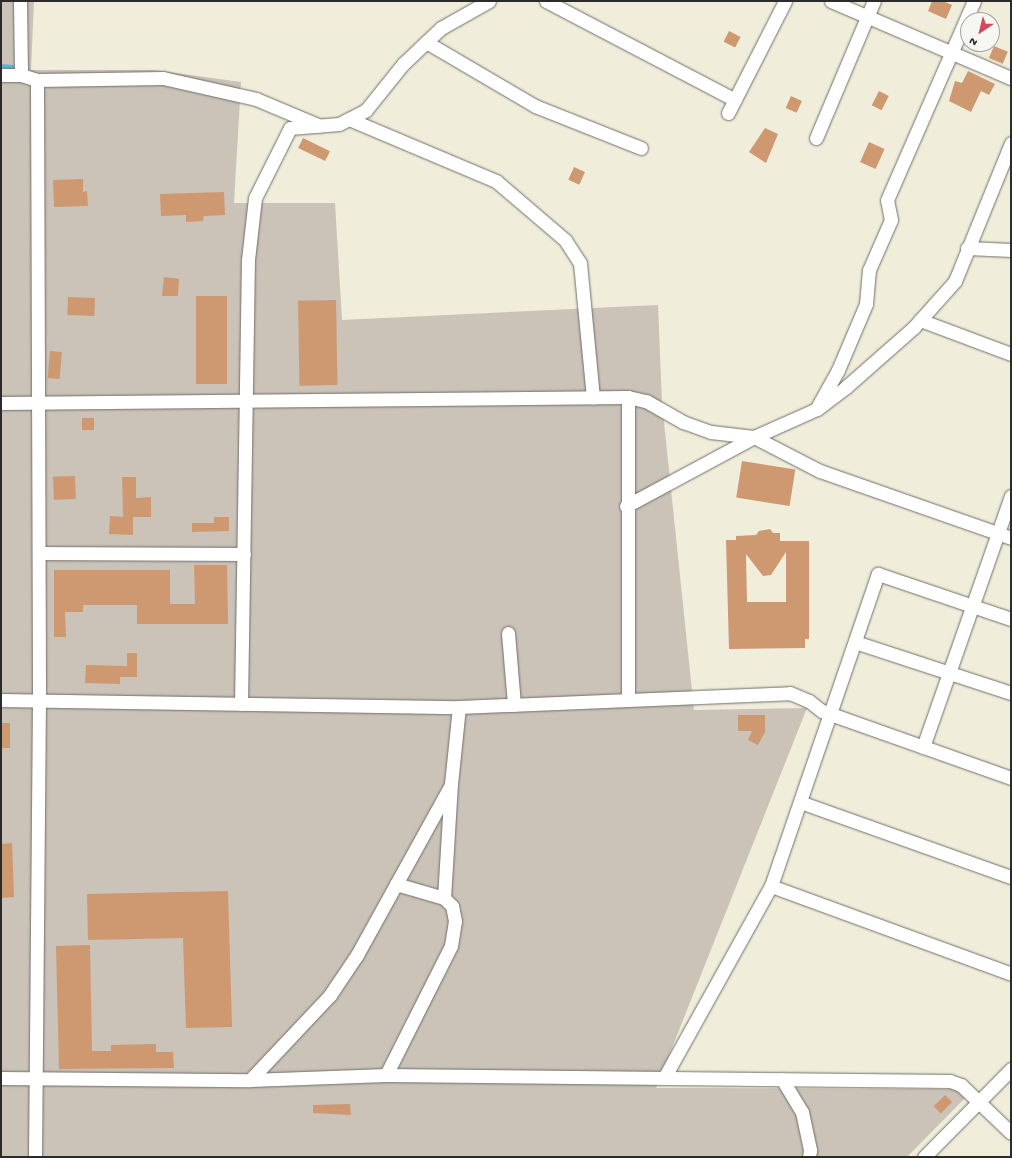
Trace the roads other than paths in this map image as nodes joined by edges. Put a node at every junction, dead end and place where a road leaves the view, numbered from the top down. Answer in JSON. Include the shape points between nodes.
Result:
{"nodes":[{"id":1,"x":20,"y":1,"type":"edge"},
{"id":2,"x":489,"y":1,"type":"edge"},
{"id":3,"x":546,"y":1,"type":"edge"},
{"id":4,"x":785,"y":1,"type":"edge"},
{"id":5,"x":831,"y":1,"type":"edge"},
{"id":6,"x":874,"y":1,"type":"edge"},
{"id":7,"x":974,"y":1,"type":"edge"},
{"id":8,"x":867,"y":16,"type":"junction"},
{"id":9,"x":426,"y":42,"type":"junction"},
{"id":10,"x":950,"y":52,"type":"junction"},
{"id":11,"x":1,"y":75,"type":"edge"},
{"id":12,"x":21,"y":75,"type":"junction"},
{"id":13,"x":1011,"y":78,"type":"edge"},
{"id":14,"x":37,"y":80,"type":"junction"},
{"id":15,"x":735,"y":100,"type":"junction"},
{"id":16,"x":728,"y":113,"type":"dead end"},
{"id":17,"x":349,"y":119,"type":"junction"},
{"id":18,"x":320,"y":126,"type":"junction"},
{"id":19,"x":816,"y":138,"type":"dead end"},
{"id":20,"x":1011,"y":144,"type":"edge"},
{"id":21,"x":641,"y":148,"type":"dead end"},
{"id":22,"x":967,"y":248,"type":"junction"},
{"id":23,"x":1011,"y":250,"type":"edge"},
{"id":24,"x":920,"y":320,"type":"junction"},
{"id":25,"x":1011,"y":354,"type":"edge"},
{"id":26,"x":593,"y":397,"type":"junction"},
{"id":27,"x":628,"y":397,"type":"junction"},
{"id":28,"x":246,"y":401,"type":"junction"},
{"id":29,"x":40,"y":402,"type":"junction"},
{"id":30,"x":1,"y":403,"type":"edge"},
{"id":31,"x":816,"y":409,"type":"junction"},
{"id":32,"x":754,"y":438,"type":"junction"},
{"id":33,"x":1011,"y":496,"type":"edge"},
{"id":34,"x":626,"y":506,"type":"junction"},
{"id":35,"x":998,"y":534,"type":"junction"},
{"id":36,"x":1011,"y":538,"type":"edge"},
{"id":37,"x":39,"y":553,"type":"junction"},
{"id":38,"x":244,"y":554,"type":"junction"},
{"id":39,"x":973,"y":606,"type":"junction"},
{"id":40,"x":1011,"y":618,"type":"edge"},
{"id":41,"x":508,"y":633,"type":"dead end"},
{"id":42,"x":855,"y":642,"type":"junction"},
{"id":43,"x":949,"y":673,"type":"junction"},
{"id":44,"x":1011,"y":693,"type":"edge"},
{"id":45,"x":1,"y":700,"type":"edge"},
{"id":46,"x":39,"y":700,"type":"junction"},
{"id":47,"x":628,"y":700,"type":"junction"},
{"id":48,"x":242,"y":704,"type":"junction"},
{"id":49,"x":514,"y":705,"type":"junction"},
{"id":50,"x":459,"y":707,"type":"junction"},
{"id":51,"x":830,"y":714,"type":"junction"},
{"id":52,"x":924,"y":747,"type":"junction"},
{"id":53,"x":1011,"y":778,"type":"edge"},
{"id":54,"x":451,"y":784,"type":"junction"},
{"id":55,"x":800,"y":802,"type":"junction"},
{"id":56,"x":1011,"y":877,"type":"edge"},
{"id":57,"x":396,"y":884,"type":"junction"},
{"id":58,"x":771,"y":886,"type":"junction"},
{"id":59,"x":444,"y":898,"type":"junction"},
{"id":60,"x":1011,"y":974,"type":"edge"},
{"id":61,"x":1011,"y":1069,"type":"edge"},
{"id":62,"x":386,"y":1075,"type":"junction"},
{"id":63,"x":36,"y":1077,"type":"junction"},
{"id":64,"x":1,"y":1078,"type":"edge"},
{"id":65,"x":664,"y":1078,"type":"junction"},
{"id":66,"x":782,"y":1079,"type":"junction"},
{"id":67,"x":250,"y":1080,"type":"junction"},
{"id":68,"x":978,"y":1102,"type":"junction"},
{"id":69,"x":1011,"y":1133,"type":"edge"},
{"id":70,"x":811,"y":1155,"type":"edge"},
{"id":71,"x":35,"y":1157,"type":"edge"},
{"id":72,"x":924,"y":1157,"type":"edge"}],
"edges":[{"from":1,"to":12,"type":"street"},
{"from":2,"to":9,"type":"street","via":[[441,28]]},
{"from":3,"to":15,"type":"street"},
{"from":4,"to":15,"type":"street"},
{"from":5,"to":8,"type":"street"},
{"from":6,"to":8,"type":"street"},
{"from":7,"to":10,"type":"street"},
{"from":8,"to":10,"type":"street"},
{"from":8,"to":19,"type":"street"},
{"from":9,"to":17,"type":"street","via":[[403,64],[366,110]]},
{"from":9,"to":21,"type":"street","via":[[535,106]]},
{"from":10,"to":13,"type":"street"},
{"from":10,"to":31,"type":"street","via":[[887,200],[891,220],[869,270],[866,304],[838,370]]},
{"from":11,"to":12,"type":"street"},
{"from":12,"to":14,"type":"street"},
{"from":14,"to":18,"type":"street","via":[[163,78],[256,99]]},
{"from":14,"to":29,"type":"street"},
{"from":15,"to":16,"type":"street"},
{"from":17,"to":18,"type":"street","via":[[339,124]]},
{"from":17,"to":26,"type":"street","via":[[496,181],[565,240],[580,264]]},
{"from":18,"to":28,"type":"street","via":[[290,128],[255,198],[248,260]]},
{"from":20,"to":22,"type":"street"},
{"from":22,"to":23,"type":"street"},
{"from":22,"to":24,"type":"street","via":[[956,281]]},
{"from":24,"to":25,"type":"street"},
{"from":24,"to":31,"type":"street","via":[[846,388]]},
{"from":26,"to":27,"type":"street"},
{"from":26,"to":28,"type":"street"},
{"from":27,"to":32,"type":"street","via":[[646,401],[683,422],[710,432]]},
{"from":27,"to":34,"type":"street"},
{"from":28,"to":29,"type":"street"},
{"from":28,"to":38,"type":"street"},
{"from":29,"to":30,"type":"street"},
{"from":29,"to":37,"type":"street"},
{"from":31,"to":32,"type":"street"},
{"from":32,"to":34,"type":"street"},
{"from":32,"to":35,"type":"street","via":[[820,471]]},
{"from":33,"to":35,"type":"street"},
{"from":34,"to":47,"type":"street"},
{"from":35,"to":36,"type":"street"},
{"from":35,"to":39,"type":"street"},
{"from":37,"to":38,"type":"street"},
{"from":37,"to":46,"type":"street"},
{"from":38,"to":48,"type":"street"},
{"from":39,"to":40,"type":"street"},
{"from":39,"to":42,"type":"street","via":[[878,574]]},
{"from":39,"to":43,"type":"street"},
{"from":41,"to":49,"type":"street"},
{"from":42,"to":43,"type":"street"},
{"from":42,"to":51,"type":"street"},
{"from":43,"to":44,"type":"street"},
{"from":43,"to":52,"type":"street"},
{"from":45,"to":46,"type":"street"},
{"from":46,"to":48,"type":"street"},
{"from":46,"to":63,"type":"street"},
{"from":47,"to":49,"type":"street"},
{"from":47,"to":51,"type":"street","via":[[790,694],[809,700]]},
{"from":48,"to":50,"type":"street"},
{"from":49,"to":50,"type":"street"},
{"from":50,"to":54,"type":"street"},
{"from":51,"to":52,"type":"street"},
{"from":51,"to":55,"type":"street"},
{"from":52,"to":53,"type":"street"},
{"from":54,"to":57,"type":"street"},
{"from":54,"to":59,"type":"street"},
{"from":55,"to":56,"type":"street"},
{"from":55,"to":58,"type":"street"},
{"from":57,"to":59,"type":"street"},
{"from":57,"to":67,"type":"street","via":[[357,956],[330,995]]},
{"from":58,"to":60,"type":"street"},
{"from":58,"to":65,"type":"street"},
{"from":59,"to":62,"type":"street","via":[[452,906],[455,921],[451,946]]},
{"from":61,"to":68,"type":"street"},
{"from":62,"to":65,"type":"street"},
{"from":62,"to":67,"type":"street"},
{"from":63,"to":64,"type":"street"},
{"from":63,"to":67,"type":"street"},
{"from":63,"to":71,"type":"street"},
{"from":65,"to":66,"type":"street"},
{"from":66,"to":68,"type":"street","via":[[950,1081],[961,1085]]},
{"from":66,"to":70,"type":"street","via":[[802,1112]]},
{"from":68,"to":69,"type":"street"},
{"from":68,"to":72,"type":"street"}]}
